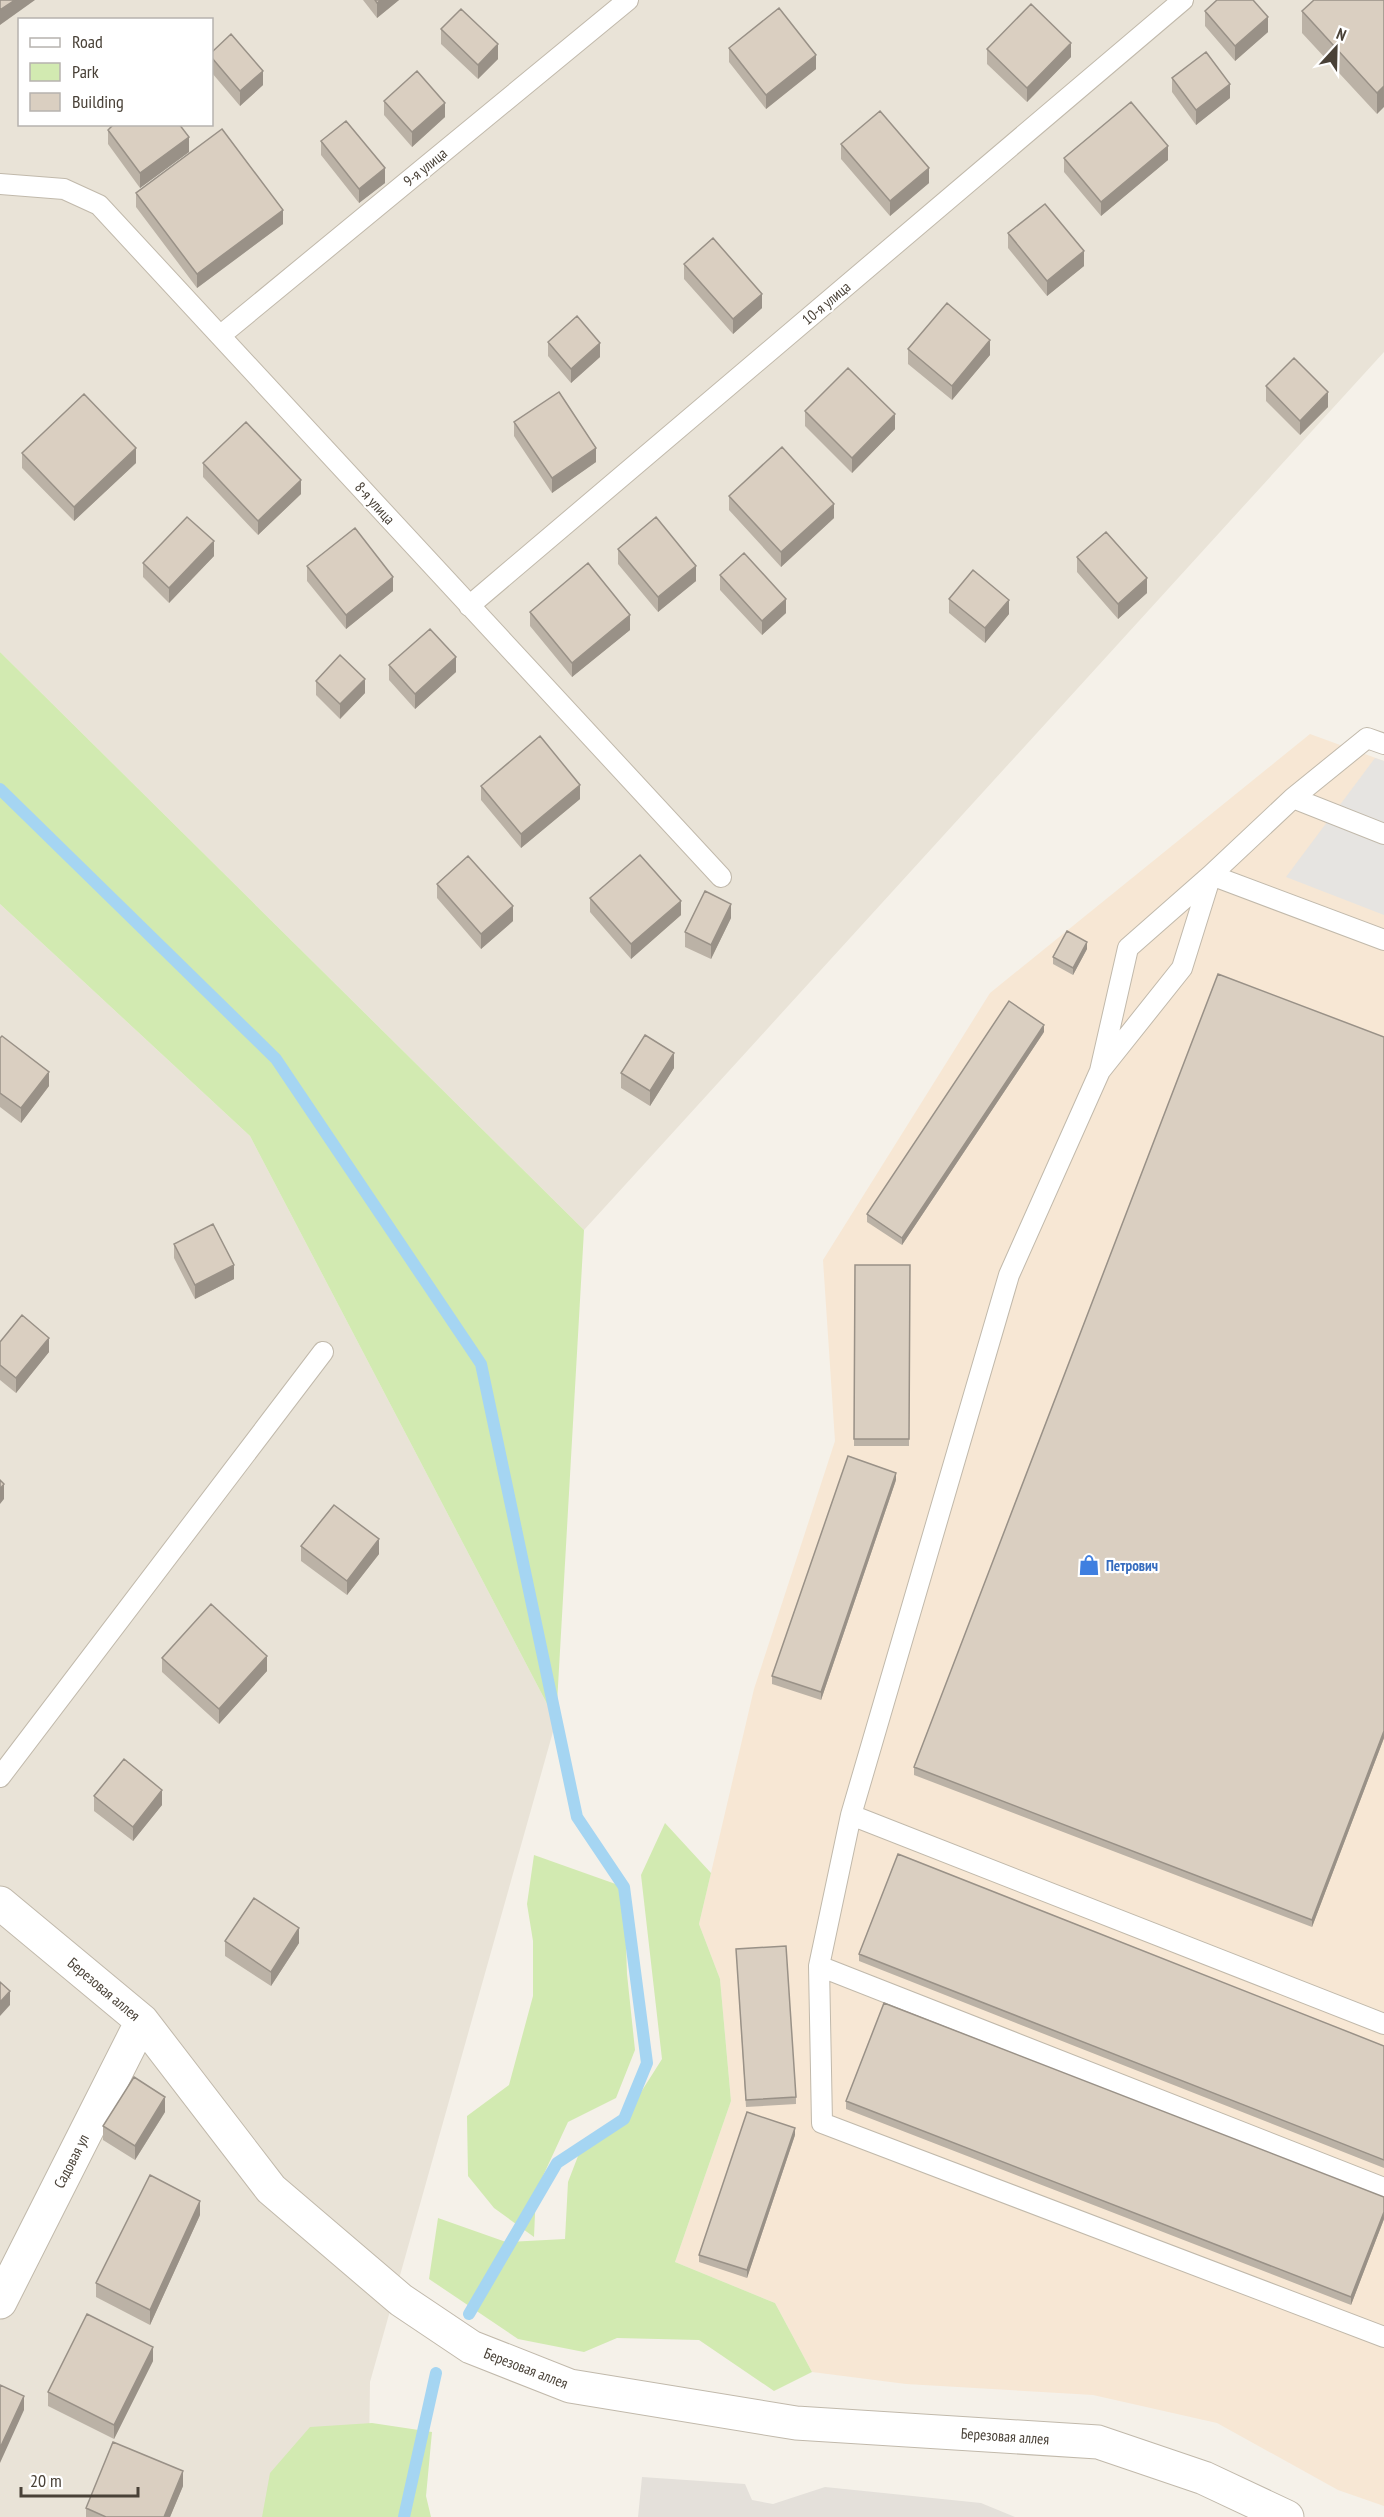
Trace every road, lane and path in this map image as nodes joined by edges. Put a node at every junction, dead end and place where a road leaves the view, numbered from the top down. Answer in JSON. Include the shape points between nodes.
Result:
{"nodes":[{"id":1,"x":628,"y":0,"type":"edge"},
{"id":2,"x":1183,"y":0,"type":"edge"},
{"id":3,"x":0,"y":184,"type":"edge"},
{"id":4,"x":221,"y":335,"type":"junction"},
{"id":5,"x":469,"y":606,"type":"junction"},
{"id":6,"x":1384,"y":744,"type":"edge"},
{"id":7,"x":1293,"y":798,"type":"junction"},
{"id":8,"x":1384,"y":834,"type":"edge"},
{"id":9,"x":1211,"y":875,"type":"junction"},
{"id":10,"x":721,"y":877,"type":"dead end"},
{"id":11,"x":1384,"y":940,"type":"edge"},
{"id":12,"x":1100,"y":1071,"type":"junction"},
{"id":13,"x":323,"y":1352,"type":"dead end"},
{"id":14,"x":0,"y":1778,"type":"edge"},
{"id":15,"x":851,"y":1815,"type":"junction"},
{"id":16,"x":0,"y":1903,"type":"edge"},
{"id":17,"x":819,"y":1966,"type":"junction"},
{"id":18,"x":142,"y":2020,"type":"junction"},
{"id":19,"x":1384,"y":2024,"type":"edge"},
{"id":20,"x":1384,"y":2188,"type":"edge"},
{"id":21,"x":0,"y":2302,"type":"edge"},
{"id":22,"x":1384,"y":2337,"type":"edge"},
{"id":23,"x":1287,"y":2517,"type":"edge"}],
"edges":[{"from":1,"to":4,"type":"lane","name":"9-я улица"},
{"from":2,"to":5,"type":"lane","name":"10-я улица"},
{"from":3,"to":4,"type":"lane","name":"8-я улица","via":[[64,189],[99,205]]},
{"from":4,"to":5,"type":"lane","name":"8-я улица"},
{"from":5,"to":10,"type":"lane","name":"8-я улица"},
{"from":6,"to":7,"type":"lane","via":[[1367,738]]},
{"from":7,"to":8,"type":"lane"},
{"from":7,"to":9,"type":"lane"},
{"from":9,"to":11,"type":"lane"},
{"from":9,"to":12,"type":"lane","via":[[1182,968]]},
{"from":9,"to":12,"type":"lane","via":[[1128,948]]},
{"from":12,"to":15,"type":"lane","via":[[1009,1275]]},
{"from":13,"to":14,"type":"lane"},
{"from":15,"to":17,"type":"lane"},
{"from":15,"to":19,"type":"lane"},
{"from":16,"to":18,"type":"street","name":"Березовая аллея"},
{"from":17,"to":20,"type":"lane"},
{"from":17,"to":22,"type":"lane","via":[[822,2123]]},
{"from":18,"to":21,"type":"street","name":"Садовая ул"},
{"from":18,"to":23,"type":"street","name":"Березовая аллея","via":[[271,2189],[401,2300],[471,2347],[570,2386],[796,2423],[1098,2442],[1204,2478]]}]}
